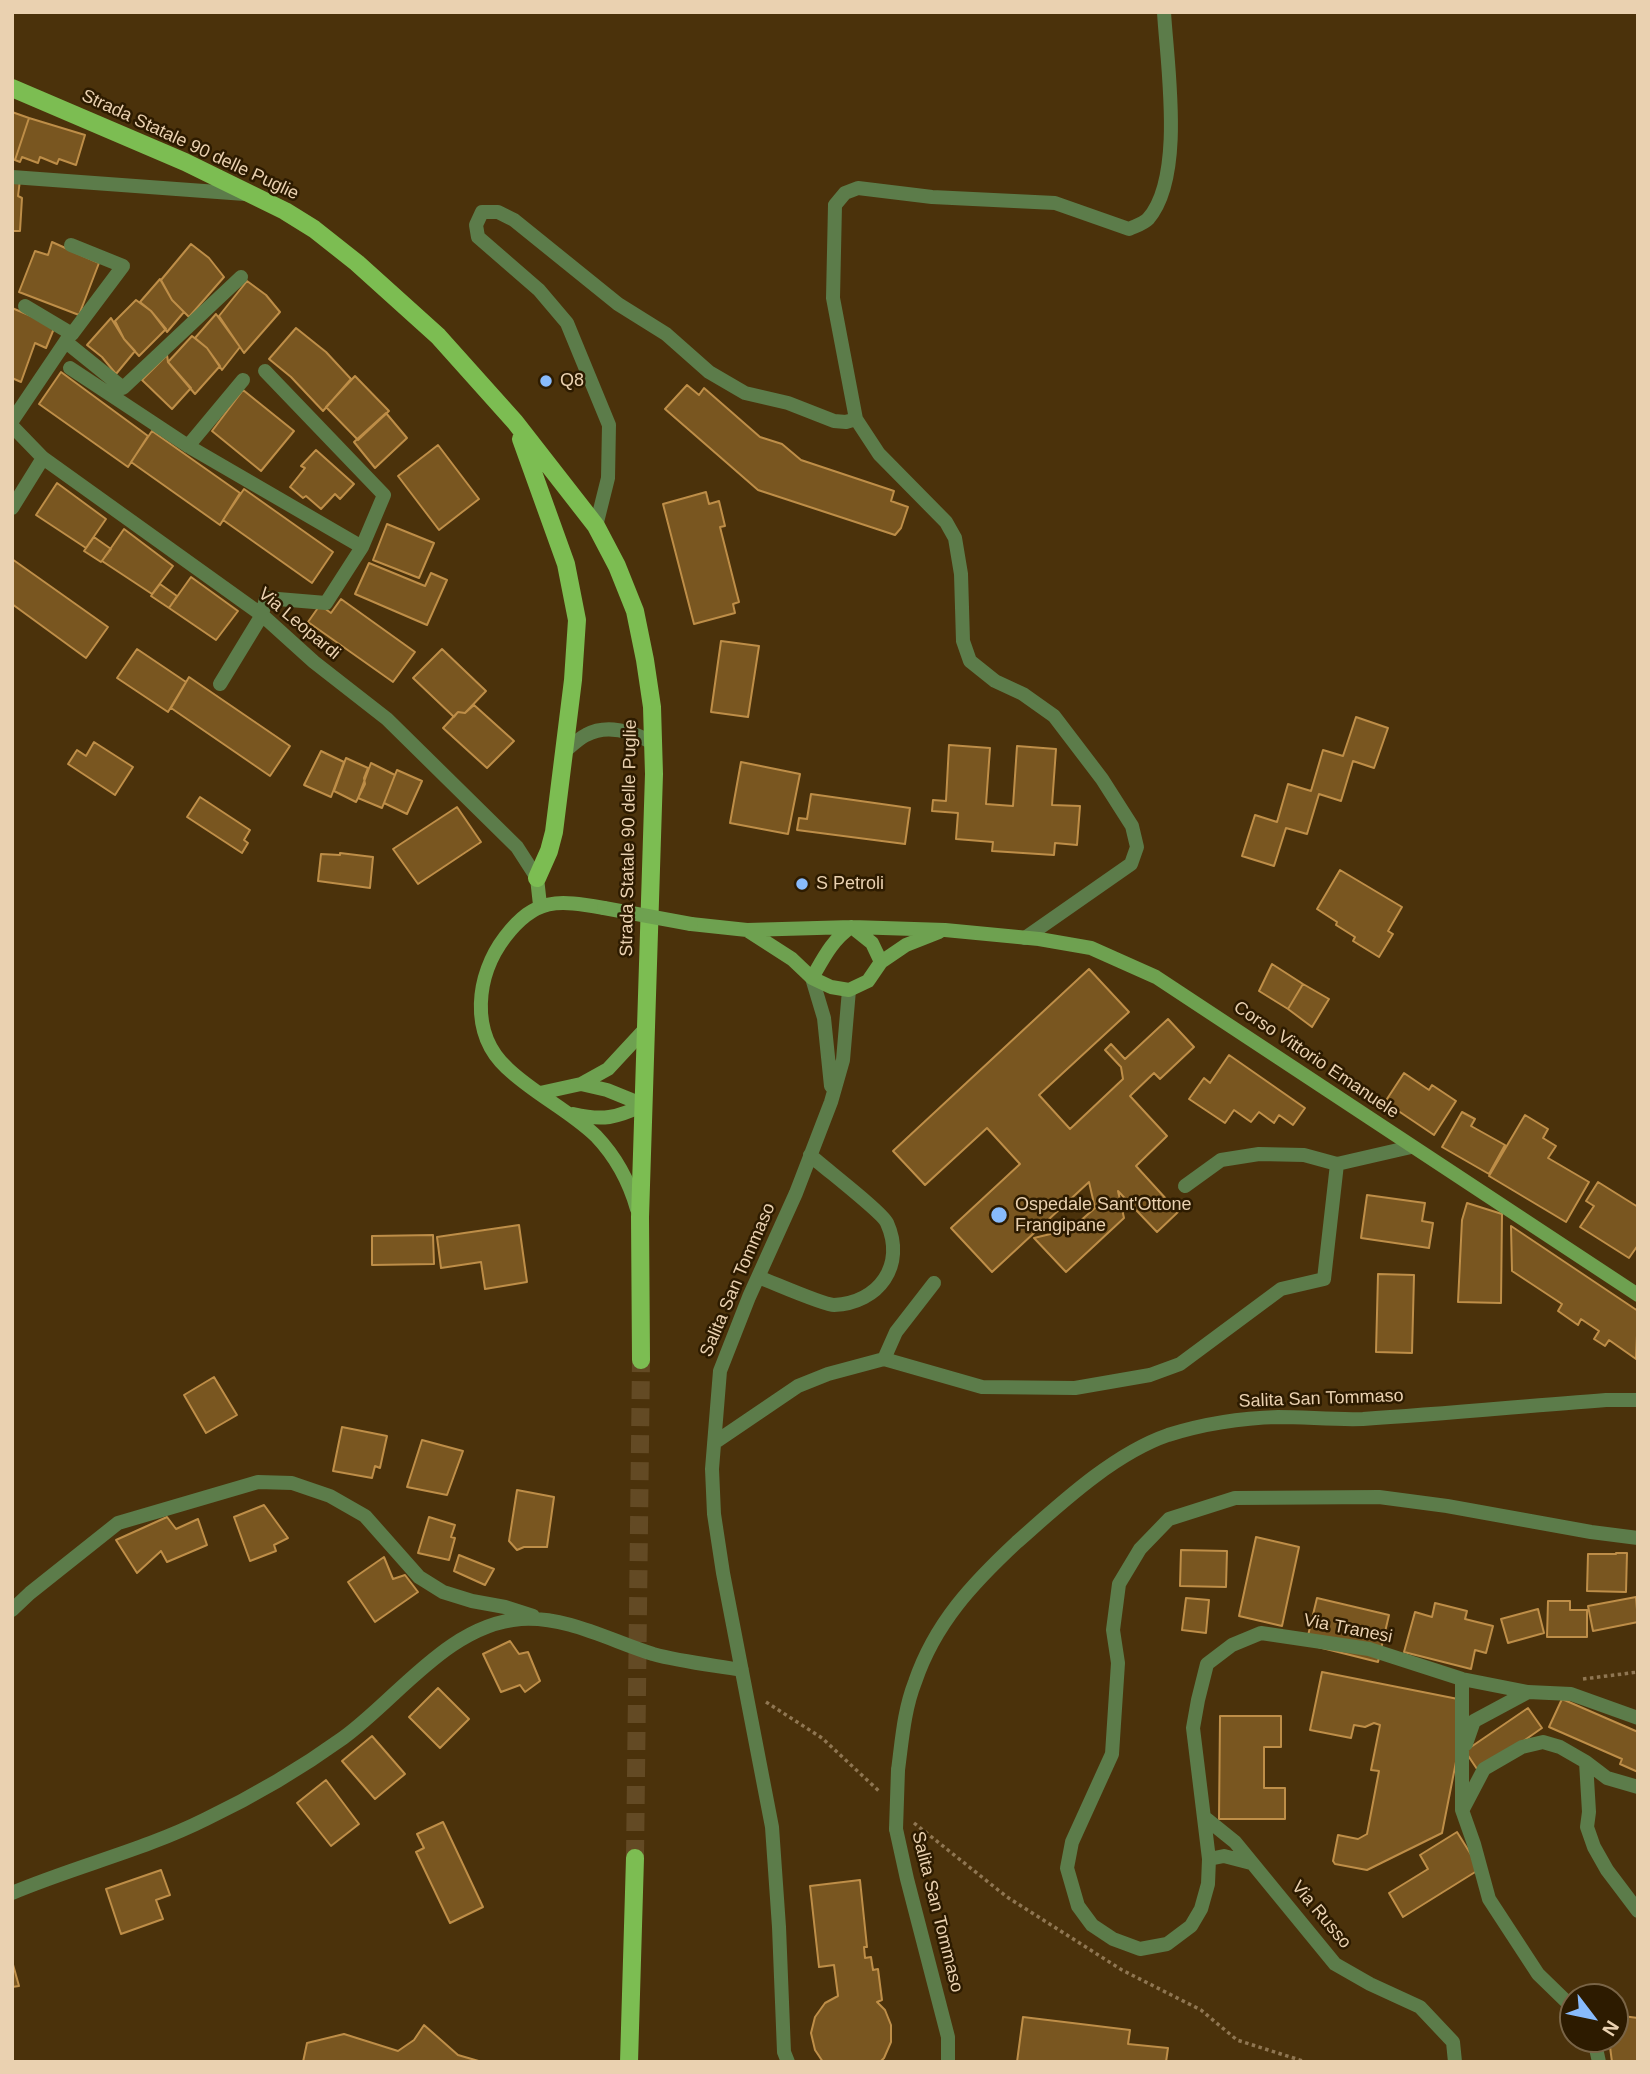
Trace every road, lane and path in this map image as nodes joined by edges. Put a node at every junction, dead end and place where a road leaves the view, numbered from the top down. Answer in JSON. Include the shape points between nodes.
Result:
{"nodes":[{"id":1,"x":1164,"y":12,"type":"edge"},
{"id":2,"x":12,"y":88,"type":"edge"},
{"id":3,"x":12,"y":177,"type":"edge"},
{"id":4,"x":250,"y":194,"type":"junction"},
{"id":5,"x":71,"y":245,"type":"dead end"},
{"id":6,"x":241,"y":277,"type":"dead end"},
{"id":7,"x":24,"y":306,"type":"dead end"},
{"id":8,"x":69,"y":338,"type":"junction"},
{"id":9,"x":70,"y":368,"type":"dead end"},
{"id":10,"x":265,"y":371,"type":"dead end"},
{"id":11,"x":243,"y":380,"type":"dead end"},
{"id":12,"x":856,"y":419,"type":"junction"},
{"id":13,"x":515,"y":422,"type":"junction"},
{"id":14,"x":12,"y":424,"type":"edge"},
{"id":15,"x":188,"y":446,"type":"junction"},
{"id":16,"x":43,"y":458,"type":"junction"},
{"id":17,"x":12,"y":508,"type":"edge"},
{"id":18,"x":596,"y":526,"type":"junction"},
{"id":19,"x":362,"y":547,"type":"junction"},
{"id":20,"x":262,"y":615,"type":"junction"},
{"id":21,"x":220,"y":684,"type":"dead end"},
{"id":22,"x":653,"y":743,"type":"junction"},
{"id":23,"x":563,"y":753,"type":"junction"},
{"id":24,"x":537,"y":878,"type":"junction"},
{"id":25,"x":540,"y":905,"type":"junction"},
{"id":26,"x":852,"y":927,"type":"junction"},
{"id":27,"x":747,"y":930,"type":"junction"},
{"id":28,"x":945,"y":930,"type":"junction"},
{"id":29,"x":1025,"y":938,"type":"junction"},
{"id":30,"x":881,"y":962,"type":"junction"},
{"id":31,"x":812,"y":978,"type":"junction"},
{"id":32,"x":849,"y":990,"type":"junction"},
{"id":33,"x":646,"y":1028,"type":"junction"},
{"id":34,"x":581,"y":1084,"type":"junction"},
{"id":35,"x":540,"y":1093,"type":"junction"},
{"id":36,"x":831,"y":1102,"type":"junction"},
{"id":37,"x":644,"y":1105,"type":"junction"},
{"id":38,"x":568,"y":1113,"type":"junction"},
{"id":39,"x":1411,"y":1147,"type":"junction"},
{"id":40,"x":810,"y":1155,"type":"junction"},
{"id":41,"x":1337,"y":1164,"type":"junction"},
{"id":42,"x":1185,"y":1186,"type":"dead end"},
{"id":43,"x":640,"y":1217,"type":"junction"},
{"id":44,"x":758,"y":1277,"type":"junction"},
{"id":45,"x":934,"y":1283,"type":"dead end"},
{"id":46,"x":1638,"y":1295,"type":"edge"},
{"id":47,"x":884,"y":1359,"type":"junction"},
{"id":48,"x":641,"y":1360,"type":"tunnel mouth"},
{"id":49,"x":1638,"y":1401,"type":"edge"},
{"id":50,"x":714,"y":1443,"type":"junction"},
{"id":51,"x":1638,"y":1538,"type":"edge"},
{"id":52,"x":12,"y":1609,"type":"edge"},
{"id":53,"x":541,"y":1618,"type":"junction"},
{"id":54,"x":742,"y":1670,"type":"junction"},
{"id":55,"x":1462,"y":1679,"type":"junction"},
{"id":56,"x":746,"y":1689,"type":"junction"},
{"id":57,"x":1528,"y":1692,"type":"junction"},
{"id":58,"x":1638,"y":1718,"type":"edge"},
{"id":59,"x":1462,"y":1756,"type":"junction"},
{"id":60,"x":1586,"y":1762,"type":"junction"},
{"id":61,"x":1638,"y":1787,"type":"edge"},
{"id":62,"x":881,"y":1793,"type":"dead end"},
{"id":63,"x":1462,"y":1810,"type":"junction"},
{"id":64,"x":1204,"y":1817,"type":"junction"},
{"id":65,"x":910,"y":1820,"type":"dead end"},
{"id":66,"x":635,"y":1858,"type":"tunnel mouth"},
{"id":67,"x":1209,"y":1859,"type":"junction"},
{"id":68,"x":1252,"y":1864,"type":"junction"},
{"id":69,"x":12,"y":1893,"type":"edge"},
{"id":70,"x":1638,"y":1911,"type":"edge"},
{"id":71,"x":1559,"y":1994,"type":"edge"},
{"id":72,"x":629,"y":2062,"type":"edge"},
{"id":73,"x":788,"y":2062,"type":"edge"},
{"id":74,"x":948,"y":2062,"type":"edge"},
{"id":75,"x":1306,"y":2062,"type":"edge"},
{"id":76,"x":1455,"y":2062,"type":"edge"}],
"edges":[{"from":1,"to":12,"type":"street","via":[[1172,142],[1164,185],[1146,221],[1129,229],[1055,203],[858,188],[845,193],[835,205],[833,298]]},
{"from":2,"to":4,"type":"main road","name":"Strada Statale 90 delle Puglie"},
{"from":3,"to":4,"type":"street"},
{"from":4,"to":13,"type":"main road","name":"Strada Statale 90 delle Puglie","via":[[314,229],[357,263],[438,336]]},
{"from":5,"to":8,"type":"street","via":[[123,266]]},
{"from":6,"to":8,"type":"street","via":[[123,388]]},
{"from":7,"to":8,"type":"street"},
{"from":8,"to":14,"type":"street"},
{"from":9,"to":15,"type":"street"},
{"from":10,"to":19,"type":"street","via":[[384,495]]},
{"from":11,"to":15,"type":"street"},
{"from":12,"to":18,"type":"street","via":[[834,421],[745,393],[618,304],[514,220],[498,212],[482,212],[476,225],[478,237],[539,290],[567,323],[609,425],[608,478]]},
{"from":12,"to":29,"type":"street","via":[[879,454],[946,522],[955,538],[961,574],[962,641],[970,661],[1054,716],[1132,826],[1137,847],[1131,864]]},
{"from":13,"to":18,"type":"main road","name":"Strada Statale 90 delle Puglie"},
{"from":13,"to":23,"type":"main road","via":[[566,564],[577,620]]},
{"from":14,"to":16,"type":"street","name":"Via Leopardi"},
{"from":15,"to":19,"type":"street"},
{"from":16,"to":17,"type":"street"},
{"from":16,"to":20,"type":"street","name":"Via Leopardi"},
{"from":18,"to":22,"type":"main road","name":"Strada Statale 90 delle Puglie","via":[[635,611],[652,707]]},
{"from":19,"to":20,"type":"street","via":[[326,603],[266,598]]},
{"from":20,"to":21,"type":"street"},
{"from":20,"to":24,"type":"street","name":"Via Leopardi","via":[[387,719],[517,847]]},
{"from":22,"to":23,"type":"street","via":[[634,732],[601,730]]},
{"from":22,"to":33,"type":"main road","name":"Strada Statale 90 delle Puglie"},
{"from":23,"to":24,"type":"main road","via":[[554,832]]},
{"from":24,"to":25,"type":"street"},
{"from":25,"to":27,"type":"street","name":"Corso Vittorio Emanuele","bridge":true,"via":[[569,902]]},
{"from":25,"to":35,"type":"street","via":[[518,920],[496,949],[485,972],[480,1007],[483,1027],[505,1067]]},
{"from":26,"to":27,"type":"street","name":"Corso Vittorio Emanuele"},
{"from":26,"to":28,"type":"street","name":"Corso Vittorio Emanuele"},
{"from":26,"to":30,"type":"street","via":[[872,943]]},
{"from":26,"to":31,"type":"street","via":[[838,936]]},
{"from":27,"to":31,"type":"street","name":"Corso Vittorio Emanuele"},
{"from":28,"to":29,"type":"street","name":"Corso Vittorio Emanuele"},
{"from":28,"to":30,"type":"street","name":"Corso Vittorio Emanuele","via":[[906,945]]},
{"from":29,"to":39,"type":"street","name":"Corso Vittorio Emanuele","via":[[1091,948],[1156,977]]},
{"from":30,"to":32,"type":"street","name":"Corso Vittorio Emanuele","via":[[868,981]]},
{"from":31,"to":32,"type":"street","name":"Corso Vittorio Emanuele"},
{"from":31,"to":36,"type":"street","name":"Salita San Tommaso","via":[[824,1018]]},
{"from":32,"to":36,"type":"street","name":"Salita San Tommaso","via":[[843,1060]]},
{"from":33,"to":34,"type":"street","via":[[608,1069]]},
{"from":33,"to":37,"type":"main road","name":"Strada Statale 90 delle Puglie"},
{"from":34,"to":35,"type":"street"},
{"from":34,"to":37,"type":"street"},
{"from":35,"to":38,"type":"street"},
{"from":36,"to":40,"type":"street","name":"Salita San Tommaso"},
{"from":37,"to":38,"type":"street","via":[[614,1118]]},
{"from":37,"to":43,"type":"main road","name":"Strada Statale 90 delle Puglie"},
{"from":38,"to":43,"type":"street","via":[[608,1150],[629,1181]]},
{"from":39,"to":41,"type":"street"},
{"from":39,"to":46,"type":"street","name":"Corso Vittorio Emanuele"},
{"from":40,"to":44,"type":"street","name":"Salita San Tommaso"},
{"from":40,"to":44,"type":"street","via":[[886,1220],[893,1241],[887,1276],[871,1294],[831,1305]]},
{"from":41,"to":42,"type":"street","via":[[1304,1156],[1259,1154],[1221,1160]]},
{"from":41,"to":47,"type":"street","via":[[1324,1279],[1281,1289],[1180,1364],[1150,1376],[1075,1388],[982,1387]]},
{"from":43,"to":48,"type":"main road","name":"Strada Statale 90 delle Puglie"},
{"from":44,"to":50,"type":"street","name":"Salita San Tommaso","via":[[720,1371]]},
{"from":45,"to":47,"type":"street","via":[[896,1332]]},
{"from":47,"to":50,"type":"street","via":[[797,1386]]},
{"from":49,"to":74,"type":"street","name":"Salita San Tommaso","bridge":true,"via":[[1360,1419],[1275,1417],[1219,1422],[1158,1440],[1101,1472],[978,1578],[953,1609],[914,1682],[898,1770],[896,1829],[948,2037]]},
{"from":50,"to":54,"type":"street","name":"Salita San Tommaso","via":[[714,1514]]},
{"from":51,"to":67,"type":"street","name":"Via Tranesi","via":[[1379,1497],[1235,1499],[1169,1519],[1140,1549],[1119,1584],[1113,1630],[1118,1664],[1112,1754],[1072,1843],[1067,1868],[1078,1906],[1092,1925],[1140,1949],[1167,1944],[1191,1926],[1202,1909]]},
{"from":52,"to":53,"type":"street","via":[[118,1523],[270,1482],[305,1487],[365,1516],[419,1577],[443,1592]]},
{"from":53,"to":54,"type":"street","via":[[655,1654]]},
{"from":53,"to":69,"type":"street","via":[[482,1627],[418,1670],[345,1736],[278,1781],[205,1820]]},
{"from":54,"to":56,"type":"street","name":"Salita San Tommaso"},
{"from":55,"to":57,"type":"street","name":"Via Tranesi"},
{"from":55,"to":59,"type":"street"},
{"from":55,"to":64,"type":"street","name":"Via Tranesi","via":[[1369,1649],[1261,1633],[1232,1645],[1207,1664],[1193,1728]]},
{"from":56,"to":62,"type":"path","via":[[822,1738]]},
{"from":56,"to":73,"type":"street","name":"Salita San Tommaso","via":[[772,1827]]},
{"from":57,"to":58,"type":"street","name":"Via Tranesi","via":[[1571,1694]]},
{"from":57,"to":59,"type":"street","via":[[1474,1721]]},
{"from":59,"to":63,"type":"street"},
{"from":60,"to":61,"type":"street","via":[[1607,1778]]},
{"from":60,"to":63,"type":"street","via":[[1543,1742],[1522,1747],[1484,1769]]},
{"from":60,"to":70,"type":"street","via":[[1587,1827],[1607,1870]]},
{"from":63,"to":71,"type":"street","via":[[1489,1899],[1538,1974]]},
{"from":64,"to":67,"type":"street","name":"Via Tranesi"},
{"from":64,"to":68,"type":"street","name":"Via Russo","via":[[1235,1842]]},
{"from":65,"to":75,"type":"path","via":[[1007,1897],[1122,1970],[1201,2010],[1237,2040]]},
{"from":66,"to":72,"type":"main road"},
{"from":67,"to":68,"type":"street","via":[[1224,1856]]},
{"from":68,"to":76,"type":"street","name":"Via Russo","via":[[1335,1964],[1420,2007],[1452,2042]]}]}
